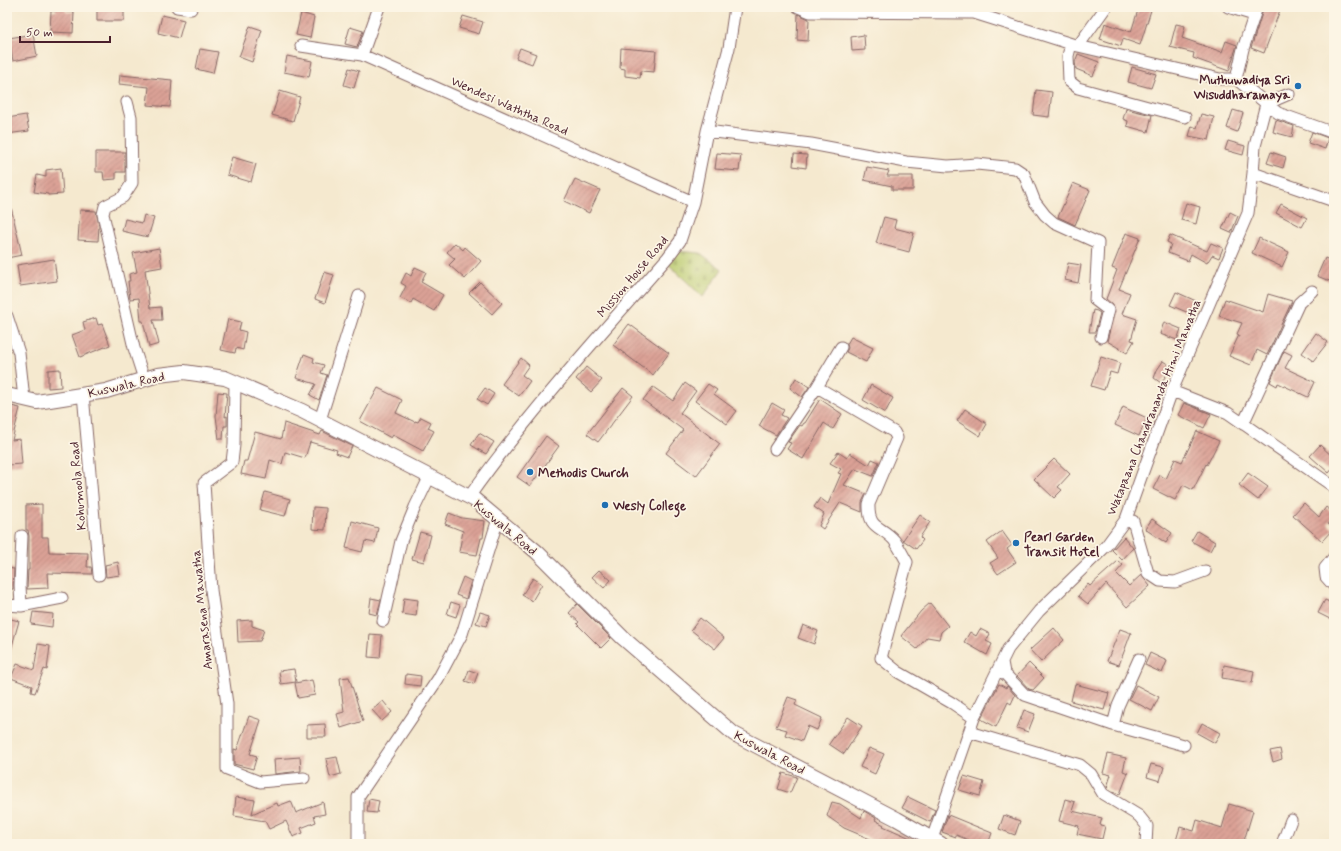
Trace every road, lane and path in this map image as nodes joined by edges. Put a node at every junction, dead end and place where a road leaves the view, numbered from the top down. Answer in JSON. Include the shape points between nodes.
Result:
{"nodes":[{"id":1,"x":177,"y":7,"type":"edge"},
{"id":2,"x":379,"y":7,"type":"edge"},
{"id":3,"x":735,"y":7,"type":"edge"},
{"id":4,"x":798,"y":7,"type":"edge"},
{"id":5,"x":1106,"y":7,"type":"edge"},
{"id":6,"x":1228,"y":7,"type":"edge"},
{"id":7,"x":191,"y":9,"type":"dead end"},
{"id":8,"x":1255,"y":11,"type":"edge"},
{"id":9,"x":1075,"y":45,"type":"junction"},
{"id":10,"x":301,"y":46,"type":"dead end"},
{"id":11,"x":362,"y":55,"type":"junction"},
{"id":12,"x":1236,"y":79,"type":"junction"},
{"id":13,"x":1289,"y":94,"type":"dead end"},
{"id":14,"x":127,"y":102,"type":"dead end"},
{"id":15,"x":1266,"y":104,"type":"junction"},
{"id":16,"x":1185,"y":117,"type":"dead end"},
{"id":17,"x":707,"y":131,"type":"junction"},
{"id":18,"x":1334,"y":133,"type":"edge"},
{"id":19,"x":1254,"y":173,"type":"junction"},
{"id":20,"x":1334,"y":200,"type":"edge"},
{"id":21,"x":693,"y":202,"type":"junction"},
{"id":22,"x":1312,"y":291,"type":"dead end"},
{"id":23,"x":359,"y":296,"type":"dead end"},
{"id":24,"x":7,"y":316,"type":"edge"},
{"id":25,"x":1101,"y":337,"type":"dead end"},
{"id":26,"x":841,"y":347,"type":"dead end"},
{"id":27,"x":144,"y":379,"type":"junction"},
{"id":28,"x":235,"y":382,"type":"junction"},
{"id":29,"x":817,"y":387,"type":"junction"},
{"id":30,"x":1172,"y":391,"type":"junction"},
{"id":31,"x":83,"y":394,"type":"junction"},
{"id":32,"x":7,"y":395,"type":"edge"},
{"id":33,"x":24,"y":399,"type":"junction"},
{"id":34,"x":320,"y":420,"type":"junction"},
{"id":35,"x":1243,"y":424,"type":"junction"},
{"id":36,"x":775,"y":448,"type":"dead end"},
{"id":37,"x":430,"y":476,"type":"junction"},
{"id":38,"x":1334,"y":487,"type":"edge"},
{"id":39,"x":469,"y":497,"type":"junction"},
{"id":40,"x":498,"y":519,"type":"junction"},
{"id":41,"x":1126,"y":519,"type":"junction"},
{"id":42,"x":22,"y":536,"type":"dead end"},
{"id":43,"x":1334,"y":557,"type":"edge"},
{"id":44,"x":1205,"y":571,"type":"dead end"},
{"id":45,"x":100,"y":575,"type":"dead end"},
{"id":46,"x":1334,"y":586,"type":"edge"},
{"id":47,"x":62,"y":598,"type":"dead end"},
{"id":48,"x":7,"y":605,"type":"edge"},
{"id":49,"x":21,"y":606,"type":"junction"},
{"id":50,"x":383,"y":621,"type":"dead end"},
{"id":51,"x":1139,"y":659,"type":"dead end"},
{"id":52,"x":1002,"y":662,"type":"junction"},
{"id":53,"x":974,"y":718,"type":"junction"},
{"id":54,"x":1113,"y":725,"type":"junction"},
{"id":55,"x":969,"y":732,"type":"junction"},
{"id":56,"x":1184,"y":745,"type":"dead end"},
{"id":57,"x":304,"y":778,"type":"dead end"},
{"id":58,"x":1291,"y":820,"type":"dead end"},
{"id":59,"x":938,"y":843,"type":"edge"},
{"id":60,"x":358,"y":844,"type":"edge"},
{"id":61,"x":1146,"y":844,"type":"edge"},
{"id":62,"x":1282,"y":844,"type":"edge"}],
"edges":[{"from":1,"to":7,"type":"street"},
{"from":2,"to":11,"type":"street"},
{"from":3,"to":17,"type":"street","name":"Mission House Road","via":[[729,48]]},
{"from":4,"to":9,"type":"street","via":[[810,12],[974,13]]},
{"from":5,"to":9,"type":"street"},
{"from":6,"to":8,"type":"street"},
{"from":8,"to":12,"type":"street"},
{"from":9,"to":12,"type":"street","via":[[1220,79]]},
{"from":9,"to":16,"type":"street","via":[[1068,56],[1069,81],[1078,88]]},
{"from":10,"to":11,"type":"street","name":"Wendesi Waththa Road"},
{"from":11,"to":21,"type":"street","name":"Wendesi Waththa Road"},
{"from":12,"to":15,"type":"street"},
{"from":13,"to":15,"type":"street"},
{"from":14,"to":27,"type":"street","via":[[131,117],[132,183],[123,197],[105,206],[103,214],[134,348]]},
{"from":15,"to":18,"type":"street","via":[[1278,113]]},
{"from":15,"to":19,"type":"street","name":"Watapaana Chandrananda Himi Mawatha","via":[[1255,146]]},
{"from":17,"to":21,"type":"street","name":"Mission House Road"},
{"from":17,"to":25,"type":"street","via":[[811,144],[906,162],[1015,168],[1024,174],[1035,202],[1045,216],[1054,223],[1098,243],[1095,300],[1108,310]]},
{"from":19,"to":20,"type":"street"},
{"from":19,"to":30,"type":"street","name":"Watapaana Chandrananda Himi Mawatha","via":[[1248,213]]},
{"from":21,"to":39,"type":"street","name":"Mission House Road","via":[[680,241],[668,258],[556,385],[488,469]]},
{"from":22,"to":35,"type":"street","via":[[1299,303]]},
{"from":23,"to":34,"type":"street"},
{"from":24,"to":33,"type":"street","via":[[18,353]]},
{"from":26,"to":29,"type":"street"},
{"from":27,"to":28,"type":"street","name":"Kuswala Road","via":[[184,372],[225,378]]},
{"from":27,"to":31,"type":"street","name":"Kuswala Road","via":[[106,391]]},
{"from":28,"to":34,"type":"street","name":"Kuswala Road"},
{"from":28,"to":57,"type":"street","name":"Amarasena Mawatha","via":[[232,462],[204,483],[211,590],[227,704],[227,769],[260,782]]},
{"from":29,"to":36,"type":"street"},
{"from":29,"to":53,"type":"street","via":[[894,432],[898,438],[869,504],[869,515],[874,524],[894,540],[906,562],[881,658],[898,672]]},
{"from":30,"to":35,"type":"street","via":[[1228,414]]},
{"from":30,"to":41,"type":"street","name":"Watapaana Chandrananda Himi Mawatha"},
{"from":31,"to":33,"type":"street","name":"Kuswala Road","via":[[37,402]]},
{"from":31,"to":45,"type":"street","name":"Kohumoola Road"},
{"from":32,"to":33,"type":"street","name":"Kuswala Road"},
{"from":34,"to":37,"type":"street","name":"Kuswala Road"},
{"from":35,"to":38,"type":"street"},
{"from":37,"to":39,"type":"street","name":"Kuswala Road"},
{"from":37,"to":50,"type":"street","via":[[401,541]]},
{"from":39,"to":40,"type":"street","name":"Kuswala Road"},
{"from":40,"to":59,"type":"street","name":"Kuswala Road","via":[[537,552],[623,638],[734,734]]},
{"from":40,"to":60,"type":"street","via":[[462,634],[438,679],[358,797]]},
{"from":41,"to":44,"type":"street","via":[[1133,521],[1148,573],[1160,581],[1175,582]]},
{"from":41,"to":52,"type":"street","name":"Watapaana Chandrananda Himi Mawatha","via":[[1106,546],[1039,611],[1008,649]]},
{"from":42,"to":49,"type":"street"},
{"from":43,"to":46,"type":"street","via":[[1325,568],[1326,577]]},
{"from":47,"to":49,"type":"street"},
{"from":48,"to":49,"type":"street"},
{"from":51,"to":54,"type":"street","via":[[1118,706]]},
{"from":52,"to":53,"type":"street","name":"Watapaana Chandrananda Himi Mawatha"},
{"from":52,"to":54,"type":"street","via":[[1004,673],[1025,695]]},
{"from":53,"to":55,"type":"street","name":"Watapaana Chandrananda Himi Mawatha"},
{"from":54,"to":56,"type":"street"},
{"from":55,"to":59,"type":"street","name":"Watapaana Chandrananda Himi Mawatha"},
{"from":55,"to":61,"type":"street","via":[[1080,765],[1091,774],[1104,794],[1139,816],[1147,826]]},
{"from":58,"to":62,"type":"street"}]}
